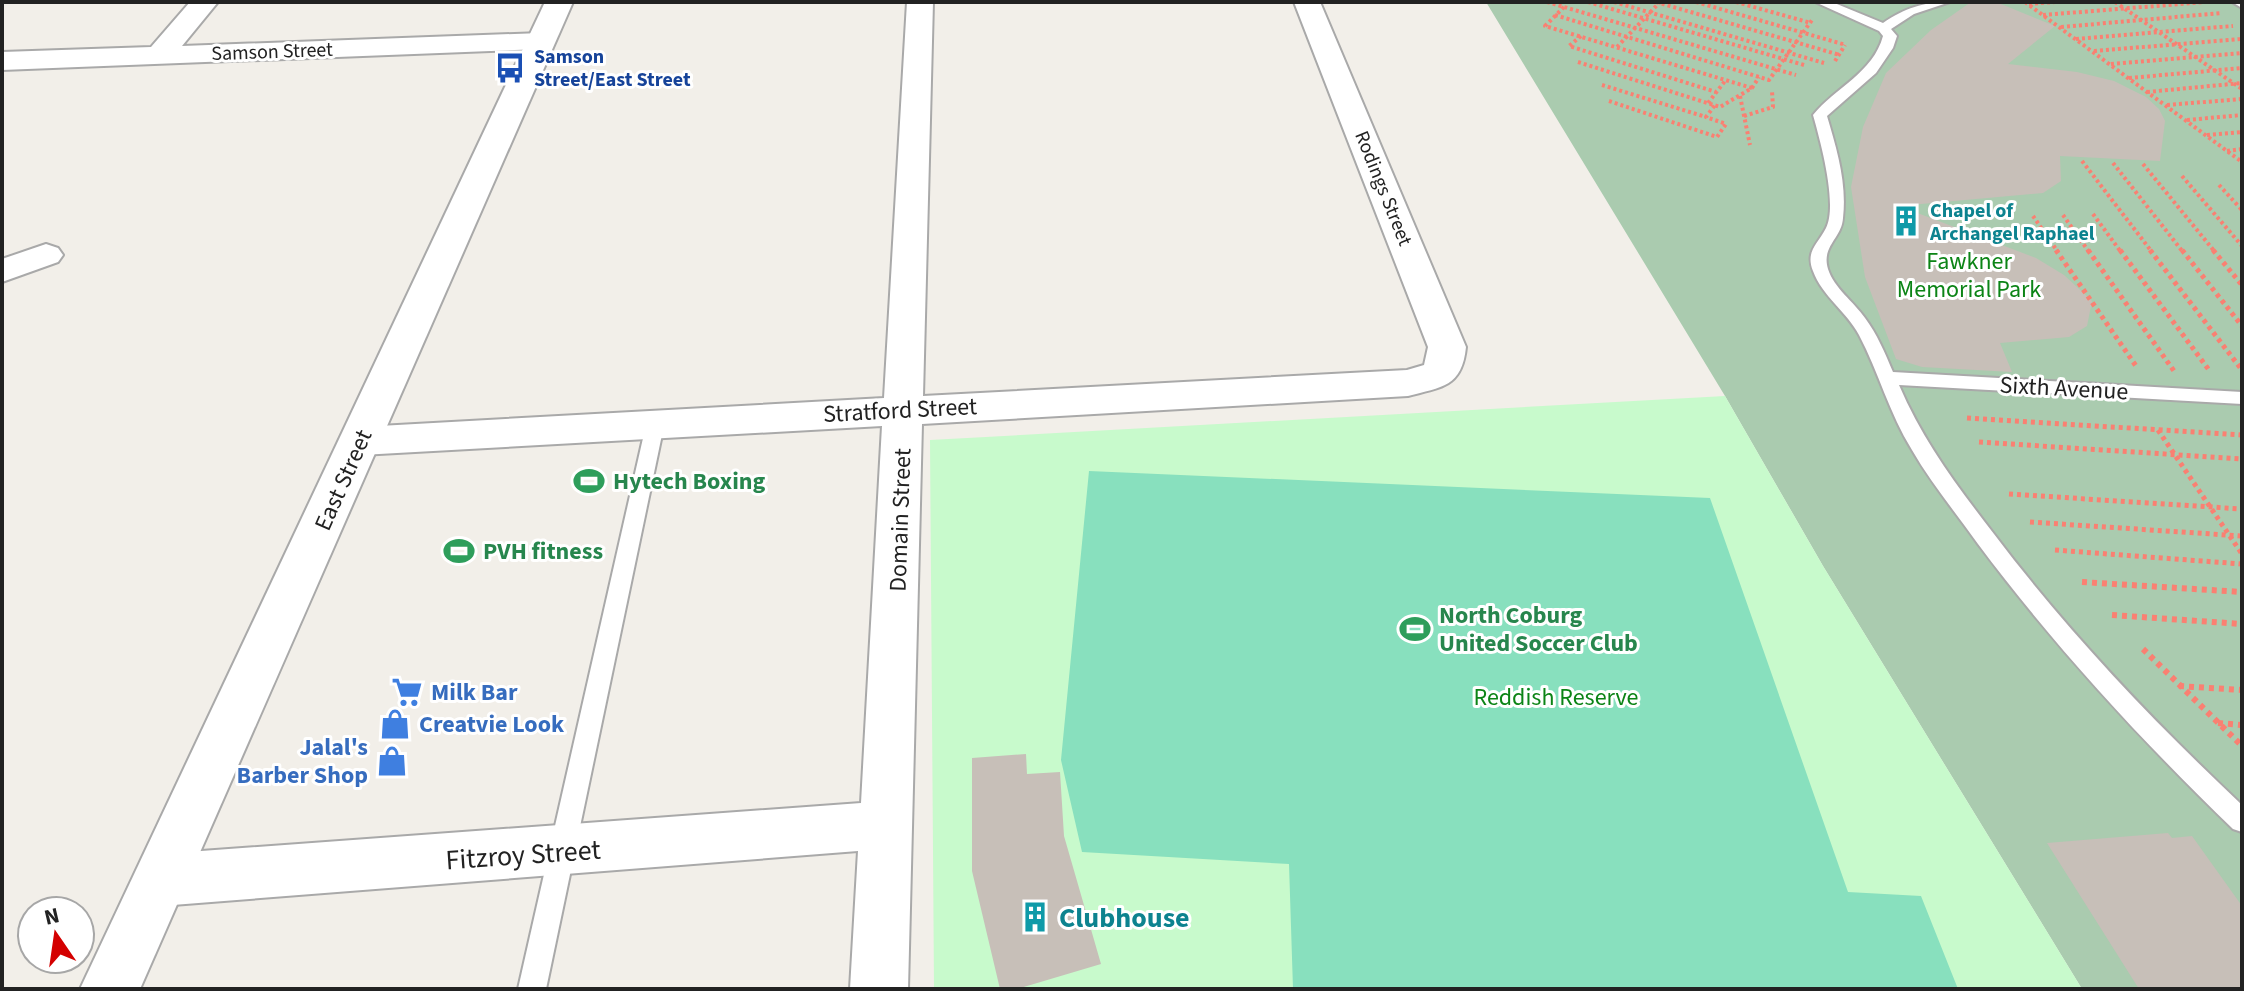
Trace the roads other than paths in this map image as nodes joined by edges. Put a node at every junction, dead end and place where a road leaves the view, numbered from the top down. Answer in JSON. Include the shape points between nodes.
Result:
{"nodes":[{"id":1,"x":205,"y":2,"type":"edge"},
{"id":2,"x":559,"y":2,"type":"edge"},
{"id":3,"x":920,"y":2,"type":"edge"},
{"id":4,"x":1307,"y":2,"type":"edge"},
{"id":5,"x":1944,"y":2,"type":"edge"},
{"id":6,"x":1819,"y":8,"type":"edge"},
{"id":7,"x":1884,"y":28,"type":"junction"},
{"id":8,"x":541,"y":41,"type":"junction"},
{"id":9,"x":159,"y":55,"type":"junction"},
{"id":10,"x":2,"y":61,"type":"edge"},
{"id":11,"x":46,"y":255,"type":"dead end"},
{"id":12,"x":2,"y":271,"type":"edge"},
{"id":13,"x":1438,"y":374,"type":"joint"},
{"id":14,"x":1885,"y":378,"type":"junction"},
{"id":15,"x":2235,"y":397,"type":"edge"},
{"id":16,"x":904,"y":410,"type":"junction"},
{"id":17,"x":655,"y":425,"type":"junction"},
{"id":18,"x":361,"y":441,"type":"junction"},
{"id":19,"x":2242,"y":821,"type":"edge"},
{"id":20,"x":886,"y":825,"type":"junction"},
{"id":21,"x":564,"y":851,"type":"junction"},
{"id":22,"x":160,"y":880,"type":"junction"},
{"id":23,"x":116,"y":979,"type":"edge"},
{"id":24,"x":532,"y":989,"type":"edge"},
{"id":25,"x":879,"y":989,"type":"edge"}],
"edges":[{"from":1,"to":9,"type":"street"},
{"from":2,"to":8,"type":"street","name":"East Street"},
{"from":3,"to":16,"type":"street","name":"Domain Street"},
{"from":4,"to":13,"type":"street","name":"Rodings Street","via":[[1437,318],[1448,356]]},
{"from":5,"to":7,"type":"lane","via":[[1909,11]]},
{"from":6,"to":7,"type":"lane"},
{"from":7,"to":14,"type":"lane","via":[[1889,46],[1851,91],[1820,115],[1834,164],[1836,215],[1834,229],[1822,239],[1817,253],[1828,285],[1866,331]]},
{"from":8,"to":9,"type":"street","name":"Samson Street"},
{"from":8,"to":18,"type":"street","name":"East Street"},
{"from":9,"to":10,"type":"street","name":"Samson Street"},
{"from":11,"to":12,"type":"street"},
{"from":13,"to":16,"type":"street","name":"Stratford Street","via":[[1408,383]]},
{"from":14,"to":15,"type":"lane","name":"Sixth Avenue"},
{"from":14,"to":19,"type":"lane","via":[[1913,435],[2022,588],[2098,675]]},
{"from":16,"to":17,"type":"street","name":"Stratford Street"},
{"from":16,"to":20,"type":"street","name":"Domain Street"},
{"from":17,"to":18,"type":"street","name":"Stratford Street"},
{"from":17,"to":21,"type":"lane"},
{"from":18,"to":22,"type":"street","name":"East Street"},
{"from":20,"to":21,"type":"street","name":"Fitzroy Street"},
{"from":20,"to":25,"type":"street","name":"Domain Street"},
{"from":21,"to":22,"type":"street","name":"Fitzroy Street"},
{"from":21,"to":24,"type":"lane"},
{"from":22,"to":23,"type":"street","name":"East Street"}]}
